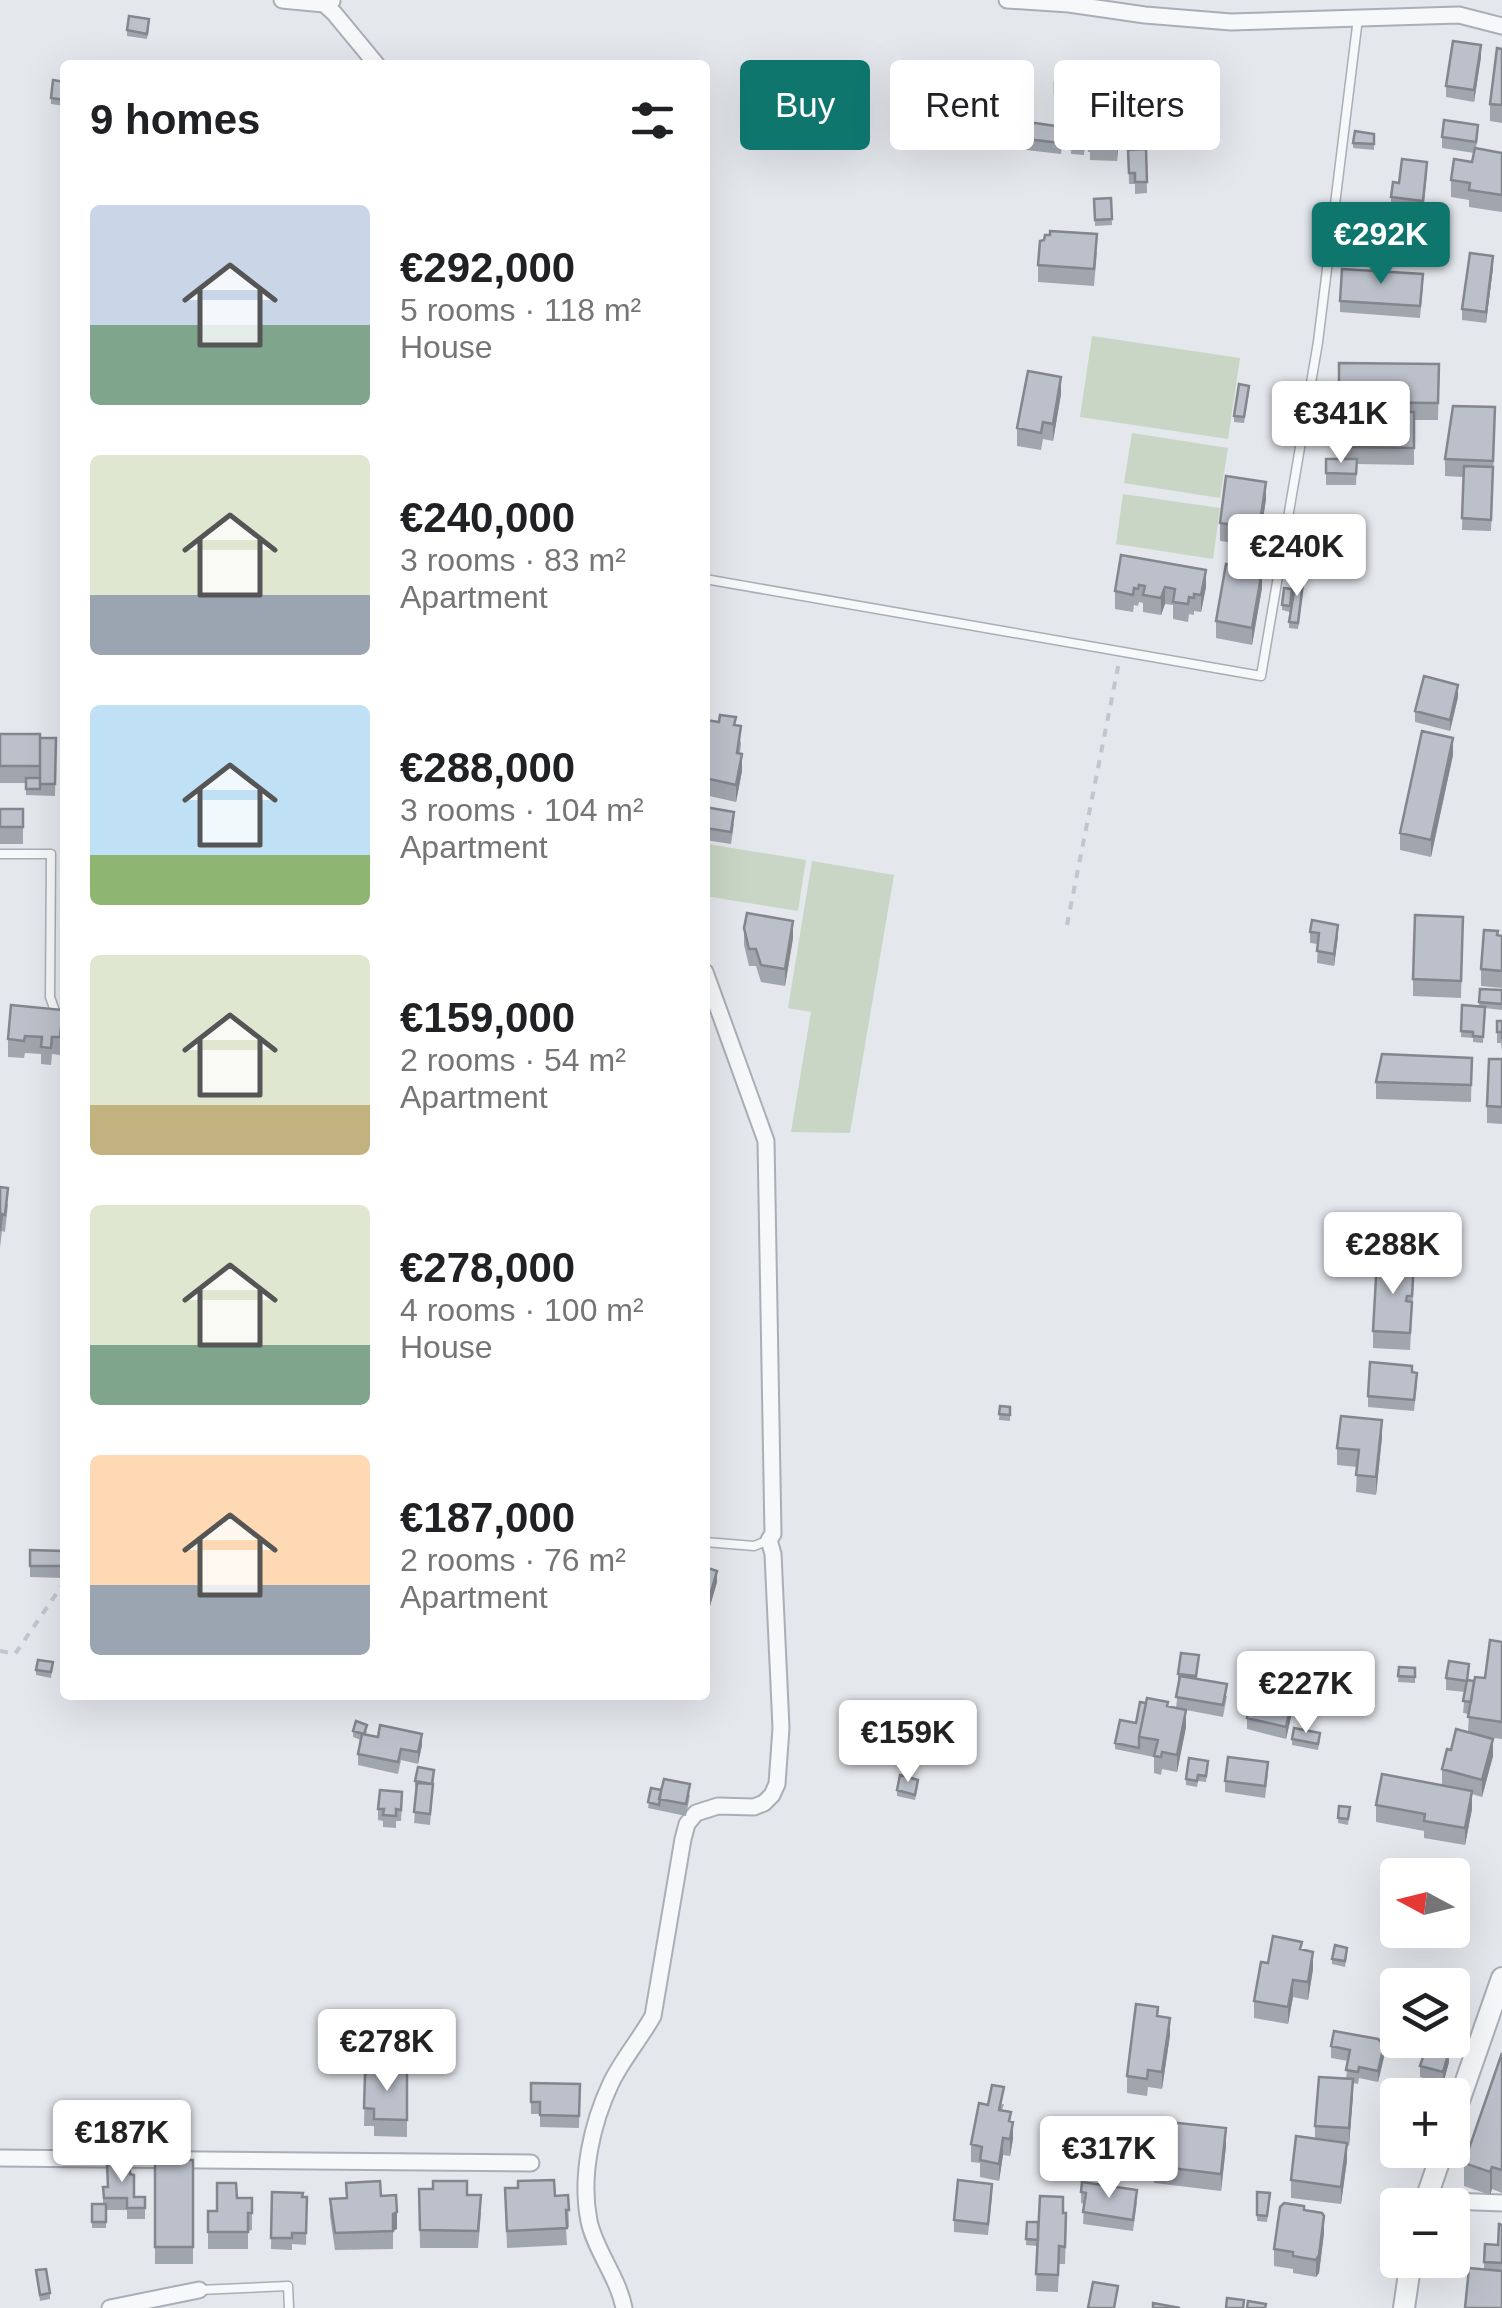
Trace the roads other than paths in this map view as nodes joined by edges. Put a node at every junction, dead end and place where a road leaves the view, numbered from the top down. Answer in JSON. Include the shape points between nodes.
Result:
{"nodes":[{"id":1,"x":282,"y":0,"type":"edge"},
{"id":2,"x":1007,"y":0,"type":"edge"},
{"id":3,"x":329,"y":2,"type":"edge"},
{"id":4,"x":1068,"y":2,"type":"edge"},
{"id":5,"x":1358,"y":18,"type":"junction"},
{"id":6,"x":1502,"y":26,"type":"edge"},
{"id":7,"x":373,"y":60,"type":"edge"},
{"id":8,"x":710,"y":580,"type":"edge"},
{"id":9,"x":0,"y":854,"type":"edge"},
{"id":10,"x":710,"y":986,"type":"edge"},
{"id":11,"x":60,"y":1016,"type":"edge"},
{"id":12,"x":769,"y":1540,"type":"junction"},
{"id":13,"x":710,"y":1542,"type":"edge"},
{"id":14,"x":1502,"y":1978,"type":"edge"},
{"id":15,"x":1467,"y":2078,"type":"edge"},
{"id":16,"x":0,"y":2158,"type":"edge"},
{"id":17,"x":531,"y":2163,"type":"dead end"},
{"id":18,"x":1470,"y":2203,"type":"edge"},
{"id":19,"x":1502,"y":2203,"type":"edge"},
{"id":20,"x":1408,"y":2278,"type":"edge"},
{"id":21,"x":198,"y":2290,"type":"joint"},
{"id":22,"x":110,"y":2308,"type":"edge"},
{"id":23,"x":289,"y":2308,"type":"edge"},
{"id":24,"x":624,"y":2308,"type":"edge"},
{"id":25,"x":1404,"y":2308,"type":"edge"}],
"edges":[{"from":1,"to":3,"type":"street"},
{"from":2,"to":4,"type":"street"},
{"from":3,"to":7,"type":"street"},
{"from":4,"to":5,"type":"street","via":[[1230,22]]},
{"from":5,"to":6,"type":"street","via":[[1459,14]]},
{"from":5,"to":8,"type":"lane","via":[[1318,342],[1261,676]]},
{"from":9,"to":11,"type":"lane","via":[[51,854],[50,997]]},
{"from":10,"to":12,"type":"street","via":[[766,1140]]},
{"from":12,"to":13,"type":"lane","via":[[754,1546]]},
{"from":12,"to":24,"type":"street","via":[[781,1728],[777,1784],[764,1804],[718,1806],[696,1813],[688,1824],[653,2016],[612,2080],[590,2148],[589,2222]]},
{"from":14,"to":15,"type":"street"},
{"from":16,"to":17,"type":"street"},
{"from":18,"to":19,"type":"street"},
{"from":20,"to":25,"type":"street"},
{"from":21,"to":22,"type":"street"},
{"from":21,"to":23,"type":"lane","via":[[288,2286]]}]}
